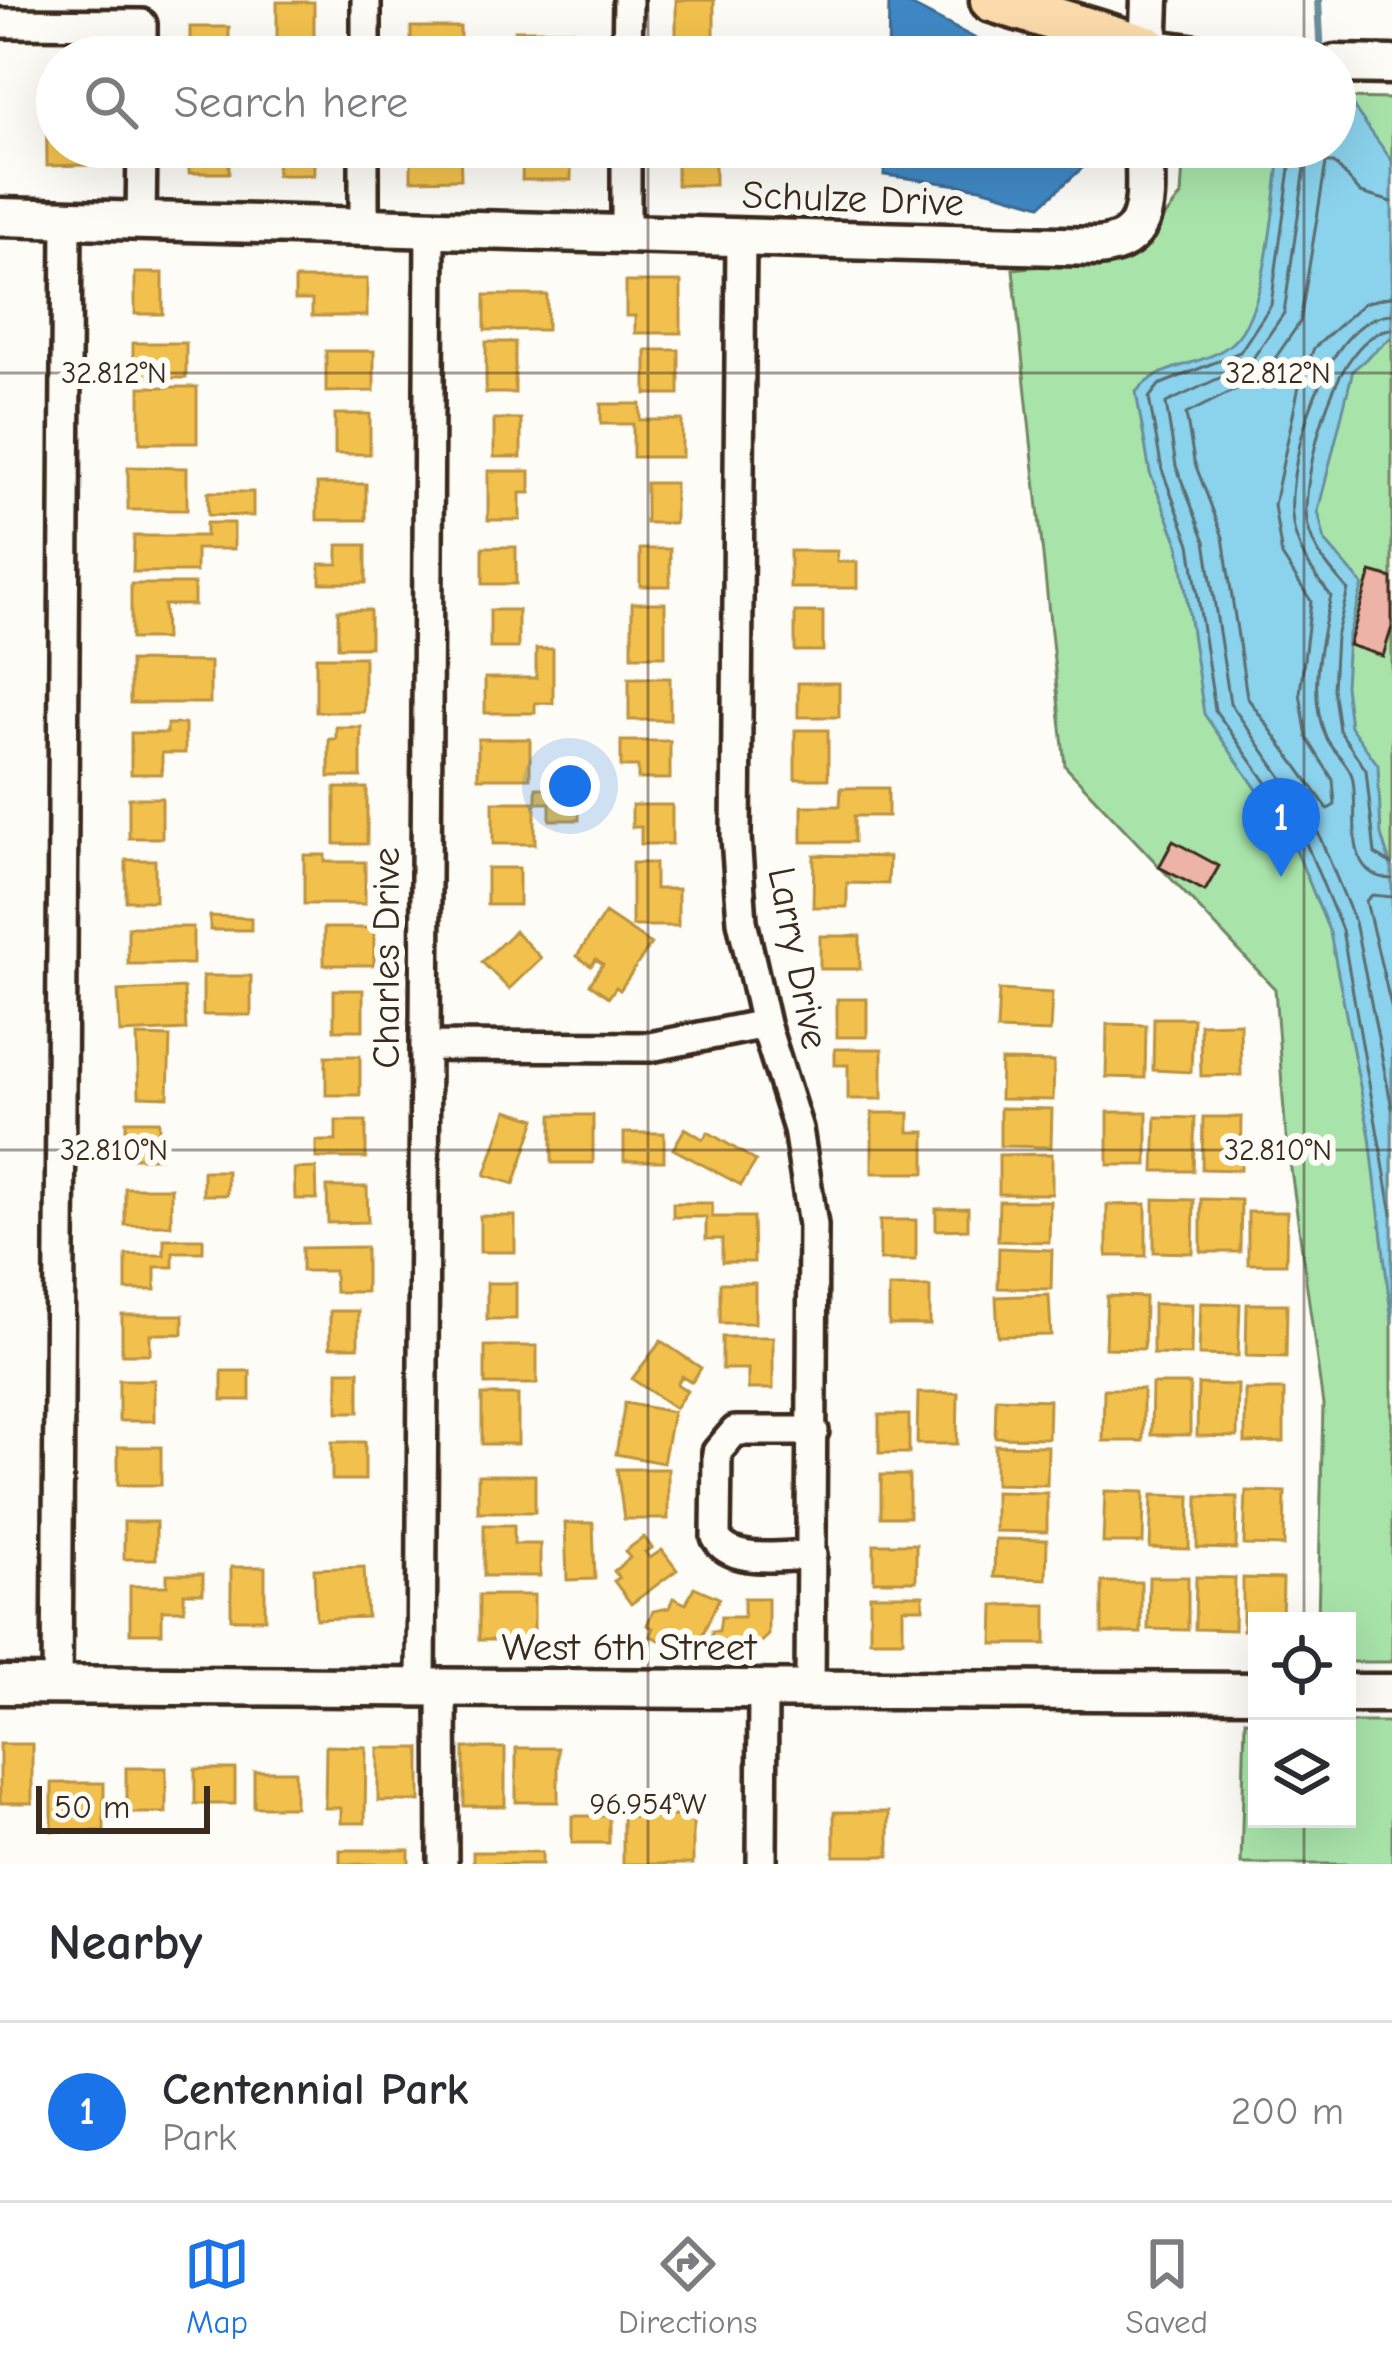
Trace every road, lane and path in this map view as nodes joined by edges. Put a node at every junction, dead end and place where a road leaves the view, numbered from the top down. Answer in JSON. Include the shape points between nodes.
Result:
{"nodes":[{"id":1,"x":367,"y":0,"type":"edge"},
{"id":2,"x":628,"y":0,"type":"edge"},
{"id":3,"x":992,"y":0,"type":"edge"},
{"id":4,"x":1150,"y":0,"type":"edge"},
{"id":5,"x":0,"y":23,"type":"edge"},
{"id":6,"x":142,"y":36,"type":"edge"},
{"id":7,"x":366,"y":36,"type":"edge"},
{"id":8,"x":627,"y":36,"type":"edge"},
{"id":9,"x":1100,"y":36,"type":"edge"},
{"id":10,"x":1149,"y":36,"type":"edge"},
{"id":11,"x":1356,"y":64,"type":"edge"},
{"id":12,"x":1392,"y":64,"type":"edge"},
{"id":13,"x":142,"y":168,"type":"edge"},
{"id":14,"x":364,"y":168,"type":"edge"},
{"id":15,"x":626,"y":168,"type":"edge"},
{"id":16,"x":1144,"y":168,"type":"edge"},
{"id":17,"x":0,"y":217,"type":"edge"},
{"id":18,"x":67,"y":219,"type":"junction"},
{"id":19,"x":142,"y":221,"type":"junction"},
{"id":20,"x":364,"y":227,"type":"junction"},
{"id":21,"x":430,"y":229,"type":"junction"},
{"id":22,"x":626,"y":235,"type":"junction"},
{"id":23,"x":741,"y":238,"type":"junction"},
{"id":24,"x":766,"y":1024,"type":"junction"},
{"id":25,"x":424,"y":1046,"type":"junction"},
{"id":26,"x":814,"y":1431,"type":"junction"},
{"id":27,"x":812,"y":1555,"type":"junction"},
{"id":28,"x":0,"y":1685,"type":"edge"},
{"id":29,"x":58,"y":1685,"type":"junction"},
{"id":30,"x":431,"y":1688,"type":"junction"},
{"id":31,"x":763,"y":1689,"type":"junction"},
{"id":32,"x":810,"y":1689,"type":"junction"},
{"id":33,"x":1248,"y":1692,"type":"edge"},
{"id":34,"x":1356,"y":1693,"type":"edge"},
{"id":35,"x":1392,"y":1693,"type":"edge"},
{"id":36,"x":443,"y":1864,"type":"edge"},
{"id":37,"x":762,"y":1864,"type":"edge"}],
"edges":[{"from":1,"to":7,"type":"street"},
{"from":2,"to":8,"type":"street"},
{"from":3,"to":9,"type":"main road"},
{"from":4,"to":10,"type":"street"},
{"from":5,"to":6,"type":"street","via":[[142,24]]},
{"from":11,"to":12,"type":"street"},
{"from":13,"to":19,"type":"street"},
{"from":14,"to":20,"type":"street"},
{"from":15,"to":22,"type":"street"},
{"from":16,"to":23,"type":"street","name":"Schulze Drive","via":[[1139,226],[1127,241],[1097,247]]},
{"from":17,"to":18,"type":"street","name":"Schulze Drive"},
{"from":18,"to":19,"type":"street","name":"Schulze Drive"},
{"from":18,"to":29,"type":"street"},
{"from":19,"to":20,"type":"street","name":"Schulze Drive"},
{"from":20,"to":21,"type":"street","name":"Schulze Drive"},
{"from":21,"to":22,"type":"street","name":"Schulze Drive"},
{"from":21,"to":25,"type":"street","name":"Charles Drive"},
{"from":22,"to":23,"type":"street","name":"Schulze Drive"},
{"from":23,"to":24,"type":"street","name":"Larry Drive","via":[[736,837],[742,921]]},
{"from":24,"to":25,"type":"street","via":[[650,1047]]},
{"from":24,"to":26,"type":"street","name":"Larry Drive","via":[[798,1129],[813,1225]]},
{"from":25,"to":30,"type":"street","name":"Charles Drive"},
{"from":26,"to":27,"type":"street","name":"Larry Drive"},
{"from":26,"to":27,"type":"street","via":[[735,1431],[717,1452],[721,1546],[738,1555]]},
{"from":27,"to":32,"type":"street","name":"Larry Drive"},
{"from":28,"to":29,"type":"street","name":"West 6th Street"},
{"from":29,"to":30,"type":"street","name":"West 6th Street"},
{"from":30,"to":31,"type":"street","name":"West 6th Street"},
{"from":30,"to":36,"type":"street","name":"Charles Drive"},
{"from":31,"to":32,"type":"street","name":"West 6th Street"},
{"from":31,"to":37,"type":"street"},
{"from":32,"to":33,"type":"street","name":"West 6th Street"},
{"from":34,"to":35,"type":"street"}]}
